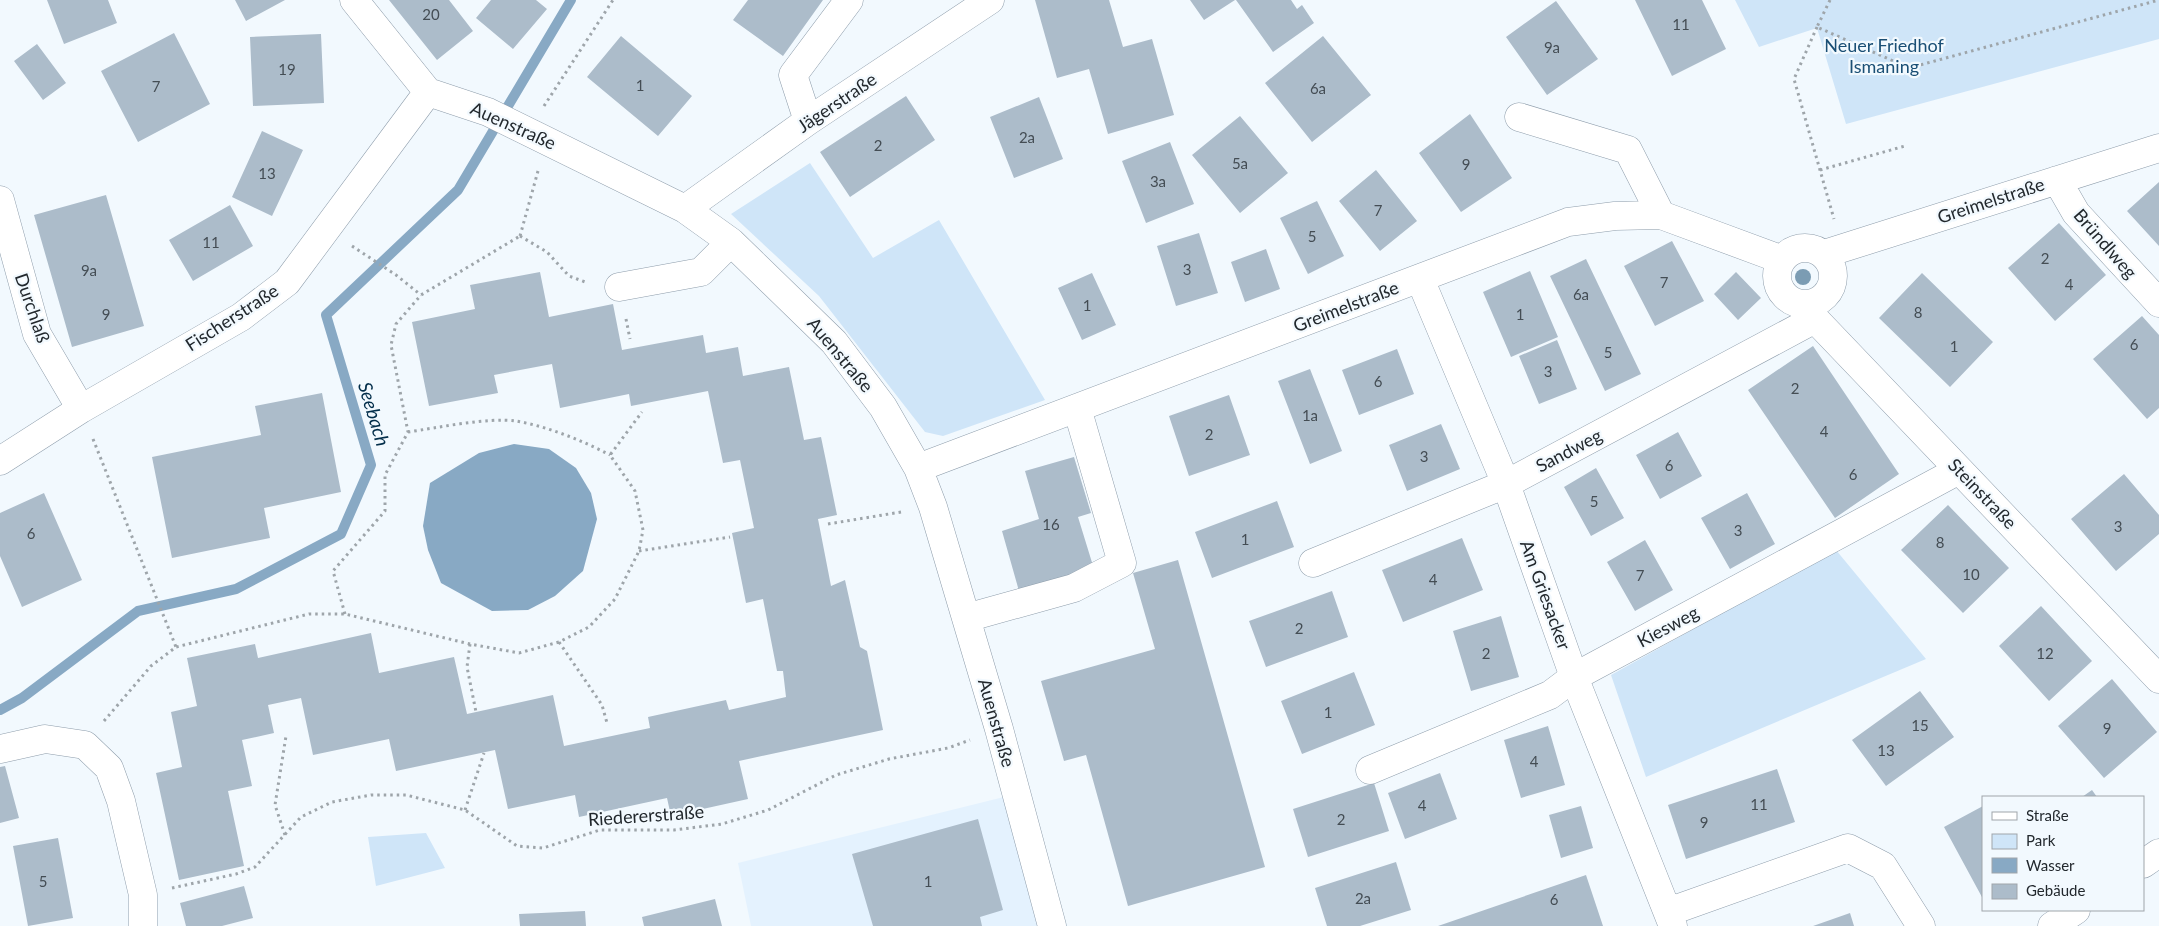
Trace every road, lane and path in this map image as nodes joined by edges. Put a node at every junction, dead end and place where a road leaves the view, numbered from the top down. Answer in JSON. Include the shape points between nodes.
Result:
{"nodes":[{"id":1,"x":354,"y":0,"type":"edge"},
{"id":2,"x":613,"y":0,"type":"edge"},
{"id":3,"x":849,"y":0,"type":"edge"},
{"id":4,"x":990,"y":0,"type":"edge"},
{"id":5,"x":1830,"y":0,"type":"edge"},
{"id":6,"x":2159,"y":0,"type":"edge"},
{"id":7,"x":1817,"y":28,"type":"junction"},
{"id":8,"x":428,"y":92,"type":"junction"},
{"id":9,"x":1519,"y":117,"type":"dead end"},
{"id":10,"x":808,"y":122,"type":"junction"},
{"id":11,"x":525,"y":129,"type":"junction"},
{"id":12,"x":1905,"y":146,"type":"dead end"},
{"id":13,"x":2159,"y":148,"type":"edge"},
{"id":14,"x":1820,"y":170,"type":"junction"},
{"id":15,"x":2057,"y":180,"type":"junction"},
{"id":16,"x":0,"y":200,"type":"edge"},
{"id":17,"x":685,"y":208,"type":"junction"},
{"id":18,"x":1661,"y":215,"type":"junction"},
{"id":19,"x":520,"y":236,"type":"junction"},
{"id":20,"x":731,"y":242,"type":"junction"},
{"id":21,"x":1833,"y":251,"type":"junction"},
{"id":22,"x":370,"y":258,"type":"dead end"},
{"id":23,"x":1780,"y":259,"type":"junction"},
{"id":24,"x":1420,"y":279,"type":"junction"},
{"id":25,"x":619,"y":287,"type":"joint"},
{"id":26,"x":421,"y":295,"type":"junction"},
{"id":27,"x":2159,"y":304,"type":"edge"},
{"id":28,"x":1812,"y":312,"type":"junction"},
{"id":29,"x":1077,"y":408,"type":"junction"},
{"id":30,"x":81,"y":410,"type":"junction"},
{"id":31,"x":642,"y":412,"type":"dead end"},
{"id":32,"x":408,"y":432,"type":"junction"},
{"id":33,"x":610,"y":455,"type":"junction"},
{"id":34,"x":0,"y":461,"type":"edge"},
{"id":35,"x":918,"y":468,"type":"junction"},
{"id":36,"x":1959,"y":470,"type":"junction"},
{"id":37,"x":1506,"y":484,"type":"junction"},
{"id":38,"x":933,"y":507,"type":"junction"},
{"id":39,"x":828,"y":524,"type":"dead end"},
{"id":40,"x":730,"y":538,"type":"dead end"},
{"id":41,"x":639,"y":550,"type":"junction"},
{"id":42,"x":1313,"y":563,"type":"dead end"},
{"id":43,"x":345,"y":614,"type":"junction"},
{"id":44,"x":966,"y":618,"type":"junction"},
{"id":45,"x":559,"y":642,"type":"junction"},
{"id":46,"x":470,"y":644,"type":"junction"},
{"id":47,"x":176,"y":647,"type":"junction"},
{"id":48,"x":1574,"y":677,"type":"junction"},
{"id":49,"x":2159,"y":679,"type":"edge"},
{"id":50,"x":476,"y":712,"type":"dead end"},
{"id":51,"x":607,"y":723,"type":"dead end"},
{"id":52,"x":999,"y":729,"type":"junction"},
{"id":53,"x":286,"y":736,"type":"dead end"},
{"id":54,"x":85,"y":745,"type":"junction"},
{"id":55,"x":0,"y":749,"type":"edge"},
{"id":56,"x":484,"y":753,"type":"dead end"},
{"id":57,"x":1370,"y":770,"type":"dead end"},
{"id":58,"x":465,"y":810,"type":"junction"},
{"id":59,"x":285,"y":835,"type":"junction"},
{"id":60,"x":2159,"y":853,"type":"edge"},
{"id":61,"x":2144,"y":863,"type":"edge"},
{"id":62,"x":142,"y":895,"type":"junction"},
{"id":63,"x":2074,"y":911,"type":"edge"},
{"id":64,"x":1670,"y":919,"type":"edge"},
{"id":65,"x":143,"y":926,"type":"edge"},
{"id":66,"x":1052,"y":926,"type":"edge"},
{"id":67,"x":1920,"y":926,"type":"edge"},
{"id":68,"x":2052,"y":926,"type":"edge"}],
"edges":[{"from":1,"to":8,"type":"street"},
{"from":2,"to":11,"type":"path","via":[[544,106]]},
{"from":3,"to":10,"type":"street","via":[[793,75]]},
{"from":4,"to":10,"type":"street","name":"Jägerstraße"},
{"from":5,"to":7,"type":"path"},
{"from":6,"to":7,"type":"path","via":[[1909,68]]},
{"from":7,"to":14,"type":"path","via":[[1794,80]]},
{"from":8,"to":11,"type":"street","name":"Auenstraße","via":[[488,112]]},
{"from":8,"to":30,"type":"street","name":"Fischerstraße","via":[[287,282],[241,317]]},
{"from":9,"to":18,"type":"street","via":[[1628,150]]},
{"from":10,"to":17,"type":"street","name":"Jägerstraße"},
{"from":11,"to":17,"type":"street","name":"Auenstraße"},
{"from":11,"to":19,"type":"path","via":[[539,161]]},
{"from":12,"to":14,"type":"path"},
{"from":13,"to":15,"type":"street","name":"Greimelstraße"},
{"from":14,"to":21,"type":"path"},
{"from":15,"to":21,"type":"street","name":"Greimelstraße"},
{"from":15,"to":27,"type":"street","name":"Bründlweg","via":[[2076,213]]},
{"from":16,"to":30,"type":"street","name":"Durchlaß","via":[[37,334]]},
{"from":17,"to":20,"type":"street","name":"Auenstraße"},
{"from":18,"to":23,"type":"street","name":"Greimelstraße"},
{"from":18,"to":24,"type":"street","name":"Greimelstraße","via":[[1568,222]]},
{"from":19,"to":25,"type":"path","via":[[547,252],[569,276],[591,284]]},
{"from":19,"to":26,"type":"path"},
{"from":20,"to":25,"type":"street","via":[[701,272]]},
{"from":20,"to":35,"type":"street","name":"Auenstraße","via":[[834,342],[883,407]]},
{"from":21,"to":23,"type":"street","via":[[1810,247],[1794,249]]},
{"from":21,"to":28,"type":"street","via":[[1831,288]]},
{"from":22,"to":26,"type":"path"},
{"from":23,"to":28,"type":"street","via":[[1777,276],[1782,294]]},
{"from":24,"to":29,"type":"street","name":"Greimelstraße"},
{"from":24,"to":37,"type":"street","name":"Am Griesacker"},
{"from":26,"to":32,"type":"path","via":[[396,324],[391,345]]},
{"from":28,"to":36,"type":"street","name":"Steinstraße"},
{"from":28,"to":37,"type":"street","name":"Sandweg"},
{"from":29,"to":35,"type":"street","name":"Greimelstraße"},
{"from":29,"to":44,"type":"street","via":[[1122,563],[1074,588]]},
{"from":30,"to":34,"type":"street","name":"Fischerstraße"},
{"from":30,"to":47,"type":"path"},
{"from":31,"to":33,"type":"path"},
{"from":32,"to":33,"type":"path","via":[[514,421],[585,442]]},
{"from":32,"to":43,"type":"path","via":[[384,475],[385,511],[333,571]]},
{"from":33,"to":41,"type":"path","via":[[635,492],[643,530]]},
{"from":35,"to":38,"type":"street","name":"Auenstraße"},
{"from":36,"to":48,"type":"street","name":"Kiesweg"},
{"from":36,"to":49,"type":"street","name":"Steinstraße"},
{"from":37,"to":42,"type":"street","name":"Sandweg"},
{"from":37,"to":48,"type":"street","name":"Am Griesacker"},
{"from":38,"to":39,"type":"path"},
{"from":38,"to":44,"type":"street","name":"Auenstraße"},
{"from":40,"to":41,"type":"path"},
{"from":41,"to":45,"type":"path","via":[[615,599],[589,627]]},
{"from":43,"to":46,"type":"path"},
{"from":43,"to":47,"type":"path","via":[[309,614]]},
{"from":44,"to":52,"type":"street","name":"Auenstraße"},
{"from":45,"to":46,"type":"path","via":[[518,653]]},
{"from":45,"to":51,"type":"path","via":[[602,705]]},
{"from":46,"to":50,"type":"path","via":[[467,667]]},
{"from":47,"to":54,"type":"path","via":[[150,666]]},
{"from":48,"to":57,"type":"street","name":"Kiesweg","via":[[1550,695]]},
{"from":48,"to":64,"type":"street","name":"Am Griesacker"},
{"from":52,"to":58,"type":"path","name":"Riedererstraße","via":[[948,748],[889,759],[836,774],[768,810],[722,824],[674,830],[600,830],[543,848],[517,846]]},
{"from":52,"to":66,"type":"street","name":"Auenstraße"},
{"from":53,"to":59,"type":"path","via":[[275,806]]},
{"from":54,"to":55,"type":"street","via":[[45,739]]},
{"from":54,"to":62,"type":"street","via":[[109,768],[122,801]]},
{"from":56,"to":58,"type":"path"},
{"from":58,"to":59,"type":"path","name":"Riedererstraße","via":[[406,795],[371,795],[332,802],[301,817]]},
{"from":59,"to":62,"type":"path","name":"Riedererstraße","via":[[255,867]]},
{"from":60,"to":61,"type":"street"},
{"from":62,"to":65,"type":"street"},
{"from":63,"to":68,"type":"street"},
{"from":64,"to":67,"type":"street","name":"Am Griesacker","via":[[1848,848],[1883,866]]}]}
